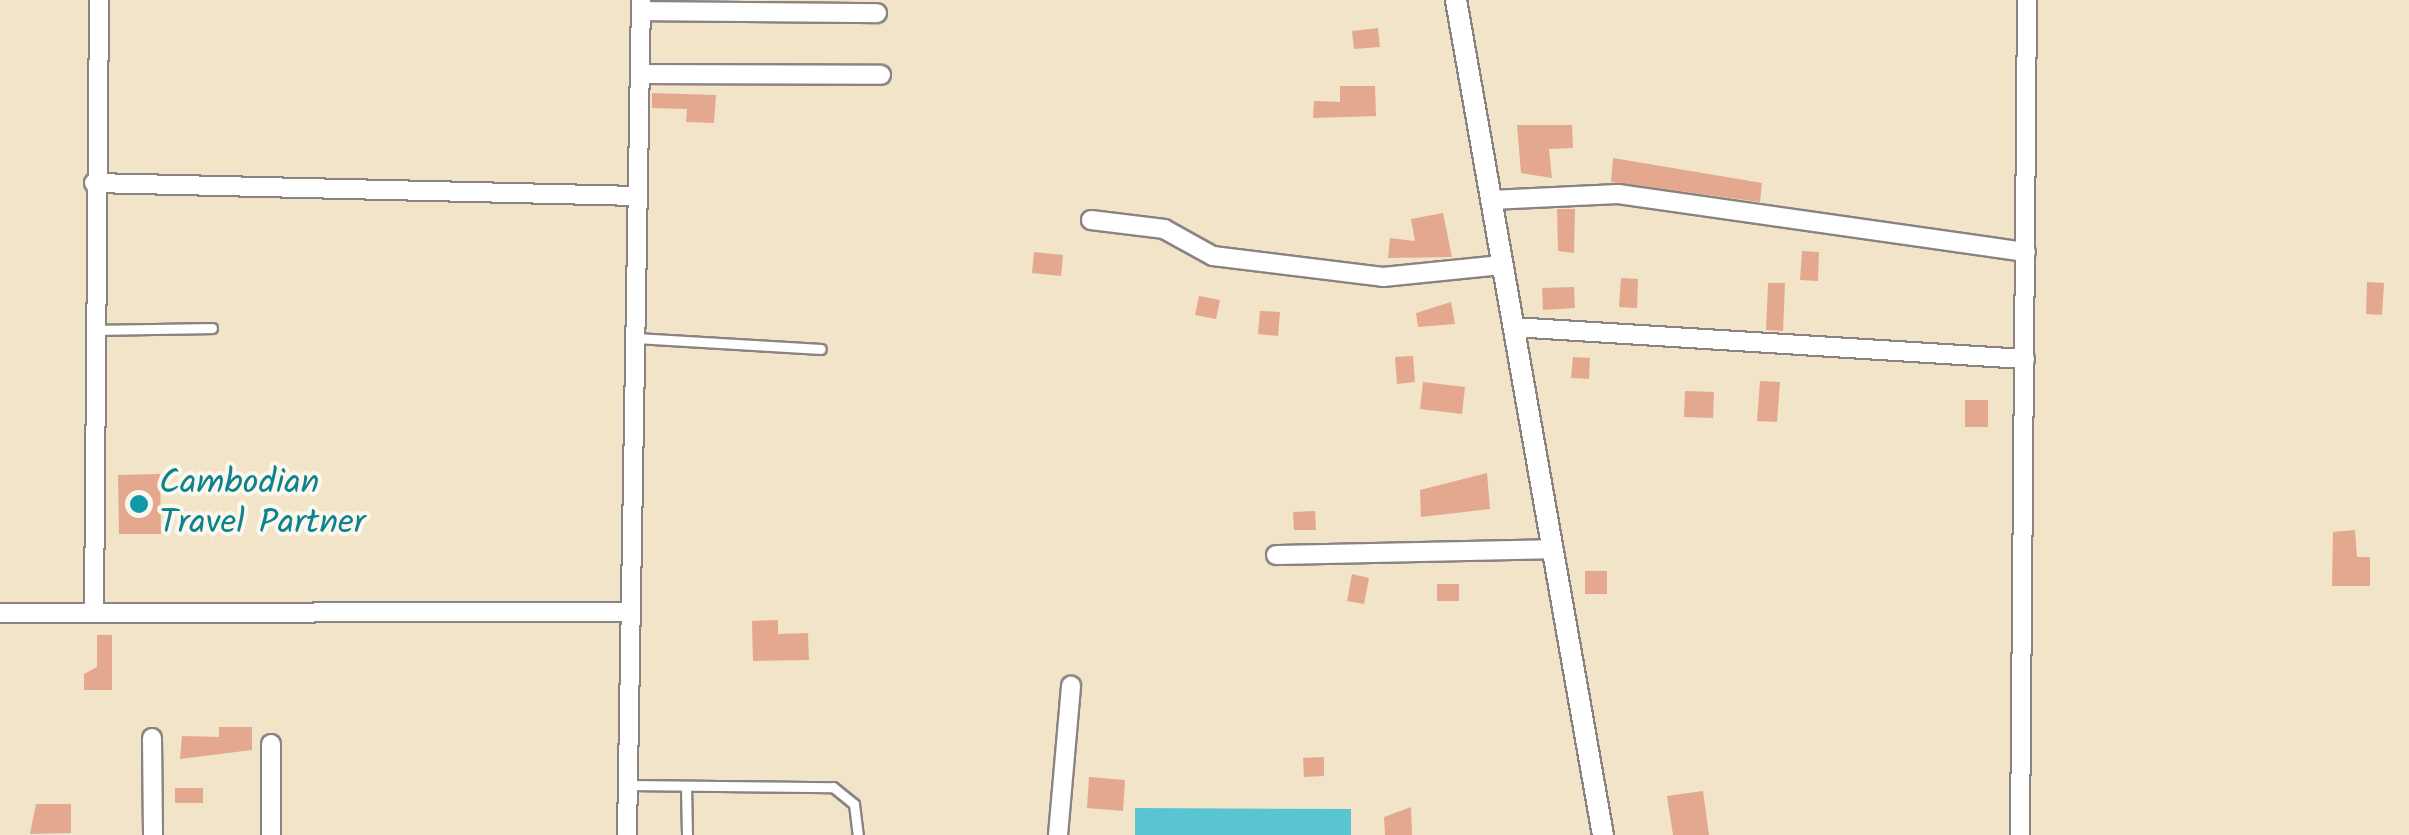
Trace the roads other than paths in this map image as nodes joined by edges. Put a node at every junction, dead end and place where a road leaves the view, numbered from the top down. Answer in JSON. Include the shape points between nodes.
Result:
{"nodes":[{"id":1,"x":99,"y":0,"type":"edge"},
{"id":2,"x":1456,"y":0,"type":"edge"},
{"id":3,"x":2027,"y":0,"type":"edge"},
{"id":4,"x":641,"y":5,"type":"edge"},
{"id":5,"x":877,"y":13,"type":"dead end"},
{"id":6,"x":640,"y":74,"type":"junction"},
{"id":7,"x":881,"y":75,"type":"dead end"},
{"id":8,"x":94,"y":183,"type":"junction"},
{"id":9,"x":638,"y":196,"type":"junction"},
{"id":10,"x":1491,"y":200,"type":"junction"},
{"id":11,"x":1092,"y":220,"type":"dead end"},
{"id":12,"x":2013,"y":251,"type":"junction"},
{"id":13,"x":1501,"y":265,"type":"junction"},
{"id":14,"x":1513,"y":327,"type":"junction"},
{"id":15,"x":212,"y":328,"type":"dead end"},
{"id":16,"x":92,"y":330,"type":"junction"},
{"id":17,"x":636,"y":338,"type":"junction"},
{"id":18,"x":821,"y":349,"type":"dead end"},
{"id":19,"x":2013,"y":358,"type":"junction"},
{"id":20,"x":1552,"y":549,"type":"junction"},
{"id":21,"x":1276,"y":556,"type":"dead end"},
{"id":22,"x":94,"y":611,"type":"junction"},
{"id":23,"x":630,"y":612,"type":"junction"},
{"id":24,"x":0,"y":613,"type":"edge"},
{"id":25,"x":1071,"y":686,"type":"dead end"},
{"id":26,"x":152,"y":738,"type":"dead end"},
{"id":27,"x":271,"y":744,"type":"dead end"},
{"id":28,"x":628,"y":785,"type":"junction"},
{"id":29,"x":686,"y":786,"type":"junction"},
{"id":30,"x":153,"y":835,"type":"edge"},
{"id":31,"x":272,"y":835,"type":"edge"},
{"id":32,"x":627,"y":835,"type":"edge"},
{"id":33,"x":687,"y":835,"type":"edge"},
{"id":34,"x":858,"y":835,"type":"edge"},
{"id":35,"x":1058,"y":835,"type":"edge"},
{"id":36,"x":1603,"y":835,"type":"edge"},
{"id":37,"x":2020,"y":835,"type":"edge"}],
"edges":[{"from":1,"to":8,"type":"street"},
{"from":2,"to":10,"type":"street"},
{"from":3,"to":12,"type":"street"},
{"from":4,"to":5,"type":"street"},
{"from":4,"to":6,"type":"street"},
{"from":6,"to":7,"type":"street"},
{"from":6,"to":9,"type":"street"},
{"from":8,"to":9,"type":"street"},
{"from":8,"to":16,"type":"street"},
{"from":9,"to":17,"type":"street"},
{"from":10,"to":12,"type":"street","via":[[1618,194]]},
{"from":10,"to":13,"type":"street"},
{"from":11,"to":13,"type":"street","via":[[1164,228],[1212,256],[1382,276]]},
{"from":12,"to":19,"type":"street"},
{"from":13,"to":14,"type":"street"},
{"from":14,"to":19,"type":"street"},
{"from":14,"to":20,"type":"street"},
{"from":15,"to":16,"type":"lane"},
{"from":16,"to":22,"type":"street"},
{"from":17,"to":18,"type":"lane"},
{"from":17,"to":23,"type":"street"},
{"from":19,"to":37,"type":"street"},
{"from":20,"to":21,"type":"street"},
{"from":20,"to":36,"type":"street"},
{"from":22,"to":23,"type":"street"},
{"from":22,"to":24,"type":"street"},
{"from":23,"to":28,"type":"street"},
{"from":25,"to":35,"type":"street"},
{"from":26,"to":30,"type":"street"},
{"from":27,"to":31,"type":"street"},
{"from":28,"to":29,"type":"lane"},
{"from":28,"to":32,"type":"street"},
{"from":29,"to":33,"type":"lane"},
{"from":29,"to":34,"type":"lane","via":[[833,787],[854,804]]}]}
